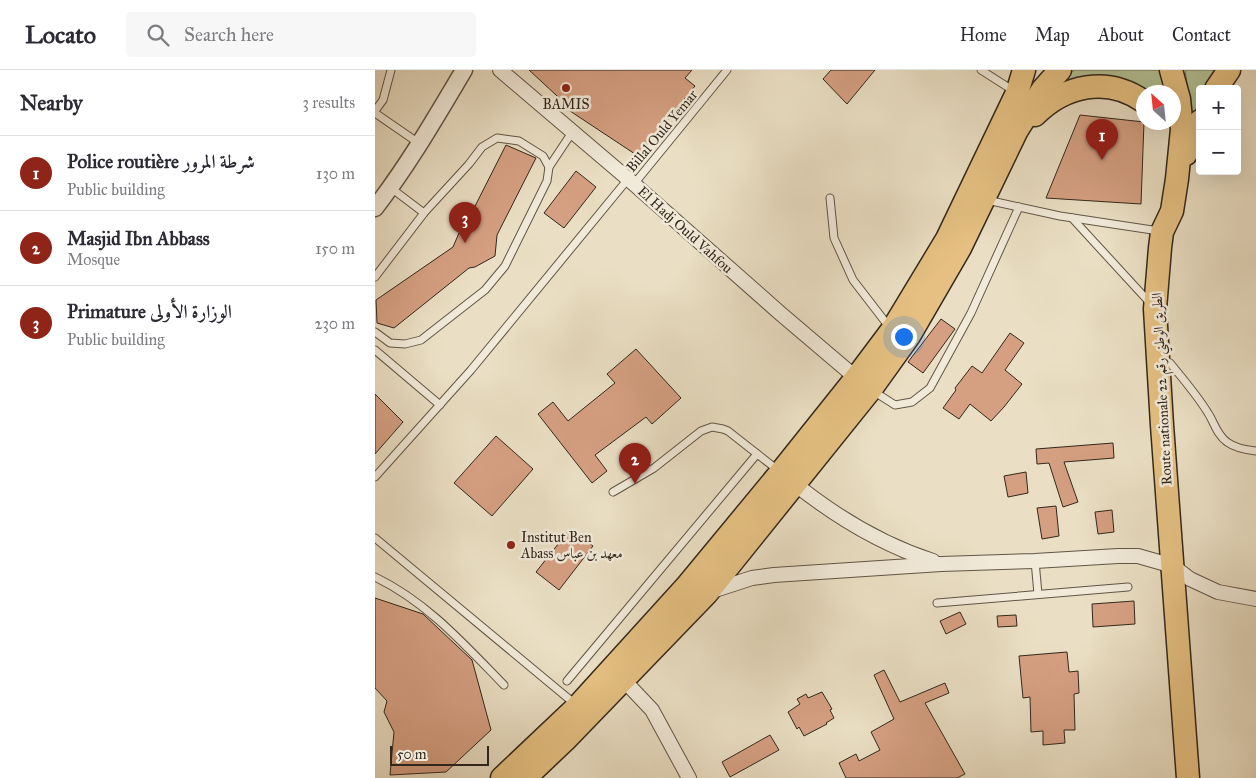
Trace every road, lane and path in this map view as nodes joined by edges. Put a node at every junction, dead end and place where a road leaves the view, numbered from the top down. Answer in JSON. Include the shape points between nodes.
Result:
{"nodes":[{"id":1,"x":391,"y":70,"type":"edge"},
{"id":2,"x":464,"y":70,"type":"edge"},
{"id":3,"x":500,"y":70,"type":"edge"},
{"id":4,"x":727,"y":70,"type":"edge"},
{"id":5,"x":981,"y":70,"type":"edge"},
{"id":6,"x":1060,"y":70,"type":"edge"},
{"id":7,"x":1171,"y":70,"type":"edge"},
{"id":8,"x":1229,"y":70,"type":"edge"},
{"id":9,"x":1024,"y":79,"type":"edge"},
{"id":10,"x":1219,"y":85,"type":"edge"},
{"id":11,"x":1136,"y":97,"type":"edge"},
{"id":12,"x":375,"y":112,"type":"edge"},
{"id":13,"x":1017,"y":130,"type":"junction"},
{"id":14,"x":1168,"y":130,"type":"edge"},
{"id":15,"x":1196,"y":130,"type":"edge"},
{"id":16,"x":573,"y":132,"type":"junction"},
{"id":17,"x":420,"y":144,"type":"junction"},
{"id":18,"x":549,"y":167,"type":"junction"},
{"id":19,"x":1178,"y":173,"type":"junction"},
{"id":20,"x":631,"y":181,"type":"junction"},
{"id":21,"x":391,"y":188,"type":"junction"},
{"id":22,"x":830,"y":198,"type":"dead end"},
{"id":23,"x":976,"y":198,"type":"junction"},
{"id":24,"x":1019,"y":207,"type":"junction"},
{"id":25,"x":375,"y":208,"type":"edge"},
{"id":26,"x":424,"y":213,"type":"junction"},
{"id":27,"x":1072,"y":218,"type":"junction"},
{"id":28,"x":1169,"y":225,"type":"junction"},
{"id":29,"x":375,"y":277,"type":"edge"},
{"id":30,"x":1155,"y":309,"type":"junction"},
{"id":31,"x":892,"y":330,"type":"junction"},
{"id":32,"x":375,"y":332,"type":"edge"},
{"id":33,"x":375,"y":350,"type":"edge"},
{"id":34,"x":1170,"y":363,"type":"junction"},
{"id":35,"x":863,"y":384,"type":"junction"},
{"id":36,"x":440,"y":406,"type":"junction"},
{"id":37,"x":1256,"y":451,"type":"edge"},
{"id":38,"x":757,"y":454,"type":"junction"},
{"id":39,"x":375,"y":477,"type":"edge"},
{"id":40,"x":788,"y":478,"type":"junction"},
{"id":41,"x":613,"y":492,"type":"dead end"},
{"id":42,"x":375,"y":538,"type":"edge"},
{"id":43,"x":1035,"y":561,"type":"junction"},
{"id":44,"x":941,"y":564,"type":"junction"},
{"id":45,"x":1181,"y":573,"type":"junction"},
{"id":46,"x":375,"y":576,"type":"edge"},
{"id":47,"x":686,"y":587,"type":"junction"},
{"id":48,"x":1128,"y":587,"type":"dead end"},
{"id":49,"x":707,"y":594,"type":"junction"},
{"id":50,"x":1038,"y":594,"type":"junction"},
{"id":51,"x":1256,"y":599,"type":"edge"},
{"id":52,"x":937,"y":603,"type":"dead end"},
{"id":53,"x":618,"y":674,"type":"junction"},
{"id":54,"x":567,"y":681,"type":"dead end"},
{"id":55,"x":504,"y":685,"type":"dead end"},
{"id":56,"x":583,"y":711,"type":"junction"},
{"id":57,"x":502,"y":778,"type":"edge"},
{"id":58,"x":525,"y":778,"type":"edge"},
{"id":59,"x":689,"y":778,"type":"edge"},
{"id":60,"x":1188,"y":778,"type":"edge"},
{"id":61,"x":1202,"y":778,"type":"edge"}],
"edges":[{"from":1,"to":12,"type":"lane","via":[[383,100]]},
{"from":2,"to":17,"type":"street"},
{"from":3,"to":16,"type":"street","name":"El Hadj Ould Vahfou"},
{"from":4,"to":20,"type":"lane","name":"Billal Ould Yemar"},
{"from":5,"to":9,"type":"lane"},
{"from":6,"to":13,"type":"highway","via":[[1043,89]]},
{"from":7,"to":19,"type":"highway","via":[[1179,99],[1182,129]]},
{"from":8,"to":10,"type":"highway"},
{"from":9,"to":23,"type":"highway"},
{"from":11,"to":13,"type":"highway","via":[[1112,88],[1083,88],[1057,97]]},
{"from":12,"to":17,"type":"lane"},
{"from":13,"to":23,"type":"highway"},
{"from":14,"to":19,"type":"highway","via":[[1173,140]]},
{"from":15,"to":19,"type":"highway"},
{"from":16,"to":18,"type":"lane"},
{"from":16,"to":20,"type":"street","name":"El Hadj Ould Vahfou"},
{"from":17,"to":21,"type":"street"},
{"from":18,"to":26,"type":"lane","via":[[543,156],[519,141],[497,138],[482,147]]},
{"from":18,"to":32,"type":"lane","via":[[547,180],[505,266],[485,290],[421,340],[405,344],[390,342]]},
{"from":19,"to":28,"type":"highway"},
{"from":20,"to":35,"type":"street","name":"El Hadj Ould Vahfou"},
{"from":20,"to":36,"type":"lane","name":"Billal Ould Yemar"},
{"from":21,"to":25,"type":"street"},
{"from":21,"to":26,"type":"lane"},
{"from":22,"to":31,"type":"lane","via":[[834,238],[853,280]]},
{"from":23,"to":24,"type":"lane"},
{"from":23,"to":31,"type":"highway"},
{"from":23,"to":35,"type":"highway","via":[[961,248],[909,336]]},
{"from":24,"to":27,"type":"lane"},
{"from":24,"to":35,"type":"lane","via":[[971,313],[930,388],[912,402],[895,405]]},
{"from":26,"to":29,"type":"lane"},
{"from":27,"to":28,"type":"lane"},
{"from":27,"to":30,"type":"lane"},
{"from":28,"to":30,"type":"highway","name":"Route nationale 22 الطريق الوطني رقم","via":[[1158,266]]},
{"from":28,"to":34,"type":"highway","name":"Route nationale 22 الطريق الوطني رقم","via":[[1167,302]]},
{"from":30,"to":45,"type":"highway","name":"Route nationale 22 الطريق الوطني رقم","via":[[1162,425]]},
{"from":31,"to":35,"type":"highway"},
{"from":33,"to":36,"type":"lane"},
{"from":34,"to":37,"type":"lane","via":[[1194,392],[1226,442]]},
{"from":34,"to":45,"type":"highway","name":"Route nationale 22 الطريق الوطني رقم"},
{"from":35,"to":40,"type":"highway"},
{"from":36,"to":39,"type":"lane","name":"Billal Ould Yemar"},
{"from":38,"to":40,"type":"lane"},
{"from":38,"to":41,"type":"lane","via":[[723,428],[706,428],[653,468]]},
{"from":38,"to":54,"type":"lane"},
{"from":40,"to":44,"type":"street","via":[[855,527],[906,553]]},
{"from":40,"to":47,"type":"highway"},
{"from":40,"to":49,"type":"highway"},
{"from":42,"to":56,"type":"lane"},
{"from":43,"to":44,"type":"street"},
{"from":43,"to":45,"type":"street","via":[[1138,556]]},
{"from":43,"to":50,"type":"lane"},
{"from":44,"to":49,"type":"street","via":[[774,575],[729,584]]},
{"from":45,"to":51,"type":"street","via":[[1218,592]]},
{"from":45,"to":60,"type":"highway","name":"Route nationale 22 الطريق الوطني رقم"},
{"from":45,"to":61,"type":"highway","name":"Route nationale 22 الطريق الوطني رقم"},
{"from":46,"to":55,"type":"lane","via":[[423,606]]},
{"from":47,"to":49,"type":"street"},
{"from":47,"to":53,"type":"highway"},
{"from":48,"to":50,"type":"lane"},
{"from":49,"to":53,"type":"highway"},
{"from":50,"to":52,"type":"lane"},
{"from":53,"to":56,"type":"highway"},
{"from":53,"to":59,"type":"street","via":[[651,710]]},
{"from":56,"to":57,"type":"highway"},
{"from":56,"to":58,"type":"highway"}]}
